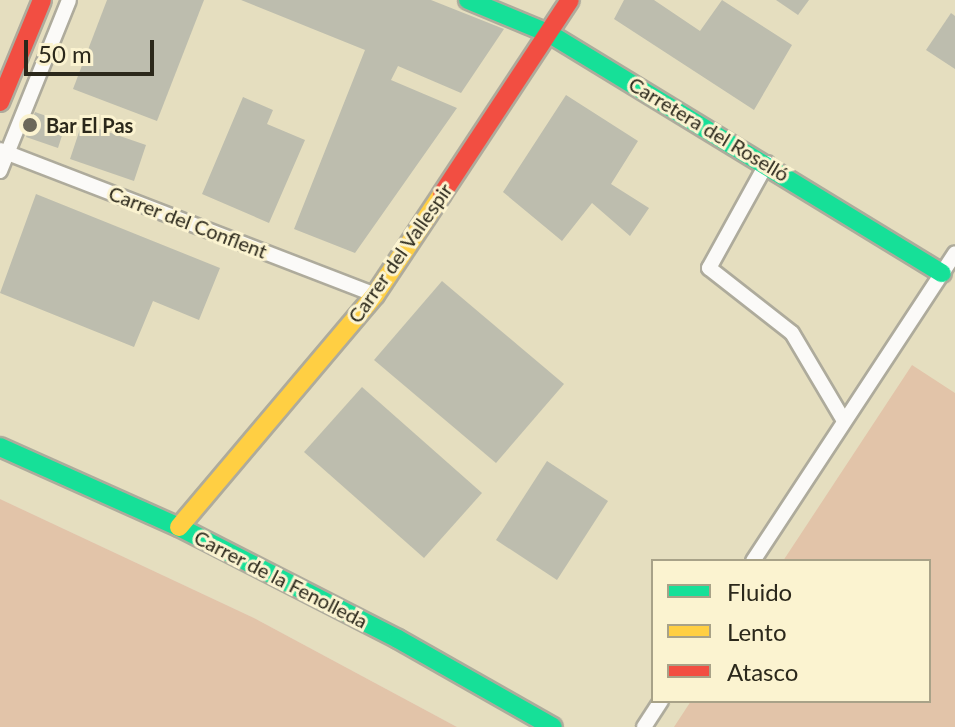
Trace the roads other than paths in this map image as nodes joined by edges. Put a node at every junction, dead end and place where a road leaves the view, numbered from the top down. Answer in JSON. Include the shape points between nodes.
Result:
{"nodes":[{"id":1,"x":42,"y":0,"type":"edge"},
{"id":2,"x":69,"y":0,"type":"edge"},
{"id":3,"x":468,"y":0,"type":"edge"},
{"id":4,"x":570,"y":0,"type":"edge"},
{"id":5,"x":550,"y":34,"type":"junction"},
{"id":6,"x":0,"y":102,"type":"edge"},
{"id":7,"x":4,"y":151,"type":"edge"},
{"id":8,"x":767,"y":163,"type":"junction"},
{"id":9,"x":0,"y":171,"type":"edge"},
{"id":10,"x":955,"y":253,"type":"edge"},
{"id":11,"x":942,"y":273,"type":"junction"},
{"id":12,"x":375,"y":295,"type":"junction"},
{"id":13,"x":844,"y":421,"type":"junction"},
{"id":14,"x":0,"y":447,"type":"edge"},
{"id":15,"x":179,"y":527,"type":"junction"},
{"id":16,"x":754,"y":559,"type":"edge"},
{"id":17,"x":660,"y":703,"type":"edge"},
{"id":18,"x":553,"y":727,"type":"edge"},
{"id":19,"x":644,"y":727,"type":"edge"}],
"edges":[{"from":1,"to":6,"type":"street"},
{"from":2,"to":7,"type":"street"},
{"from":3,"to":5,"type":"street","name":"Carretera del Roselló"},
{"from":4,"to":5,"type":"street","name":"Carrer del Vallespir"},
{"from":5,"to":8,"type":"street","name":"Carretera del Roselló"},
{"from":5,"to":12,"type":"street","name":"Carrer del Vallespir"},
{"from":7,"to":9,"type":"street"},
{"from":7,"to":12,"type":"street","name":"Carrer del Conflent"},
{"from":8,"to":11,"type":"street","name":"Carretera del Roselló"},
{"from":8,"to":13,"type":"street","via":[[709,268],[792,333]]},
{"from":10,"to":11,"type":"street"},
{"from":11,"to":13,"type":"street"},
{"from":12,"to":15,"type":"street","name":"Carrer del Vallespir"},
{"from":13,"to":16,"type":"street"},
{"from":14,"to":15,"type":"street","name":"Carrer de la Fenolleda"},
{"from":15,"to":18,"type":"street","name":"Carrer de la Fenolleda","via":[[398,639]]},
{"from":17,"to":19,"type":"street"}]}
